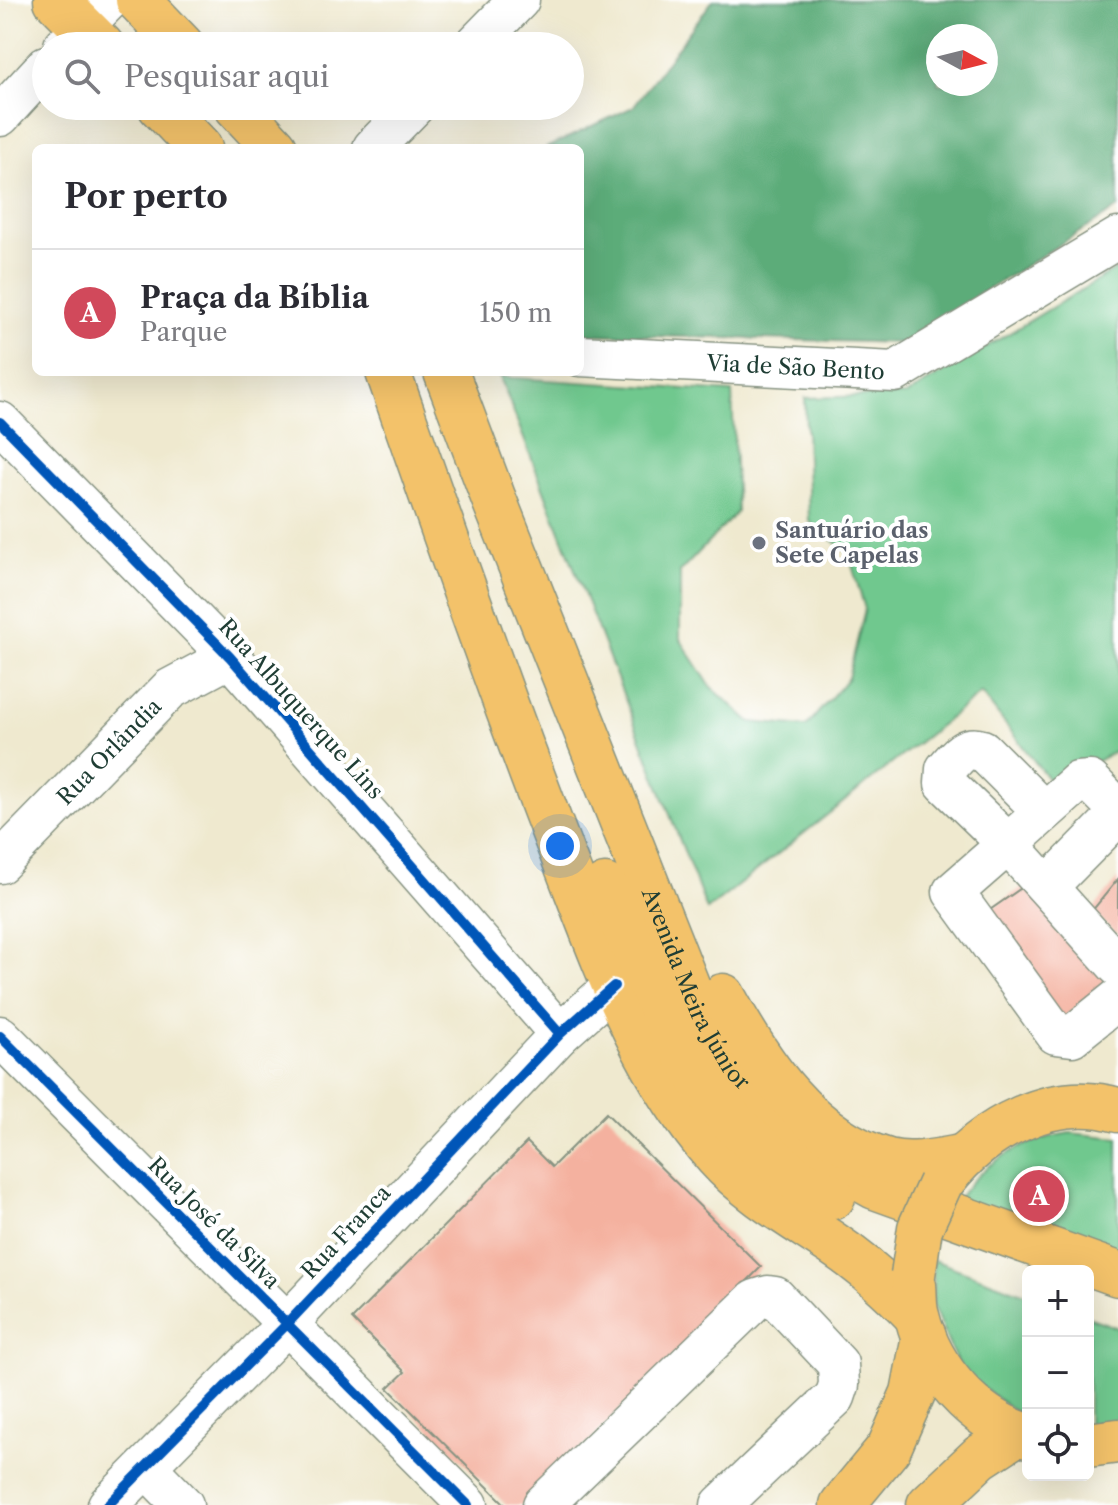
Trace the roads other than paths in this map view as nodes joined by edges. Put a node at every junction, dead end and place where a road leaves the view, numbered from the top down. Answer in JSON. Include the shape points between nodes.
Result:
{"nodes":[{"id":1,"x":138,"y":0,"type":"edge"},
{"id":2,"x":519,"y":0,"type":"edge"},
{"id":3,"x":169,"y":32,"type":"edge"},
{"id":4,"x":488,"y":32,"type":"edge"},
{"id":5,"x":32,"y":81,"type":"edge"},
{"id":6,"x":0,"y":116,"type":"edge"},
{"id":7,"x":173,"y":120,"type":"edge"},
{"id":8,"x":249,"y":120,"type":"edge"},
{"id":9,"x":400,"y":120,"type":"edge"},
{"id":10,"x":196,"y":144,"type":"edge"},
{"id":11,"x":271,"y":144,"type":"edge"},
{"id":12,"x":377,"y":144,"type":"edge"},
{"id":13,"x":1118,"y":238,"type":"edge"},
{"id":14,"x":584,"y":356,"type":"edge"},
{"id":15,"x":389,"y":376,"type":"edge"},
{"id":16,"x":448,"y":376,"type":"edge"},
{"id":17,"x":0,"y":422,"type":"edge"},
{"id":18,"x":426,"y":482,"type":"junction"},
{"id":19,"x":493,"y":497,"type":"junction"},
{"id":20,"x":230,"y":657,"type":"junction"},
{"id":21,"x":1118,"y":809,"type":"edge"},
{"id":22,"x":1044,"y":812,"type":"junction"},
{"id":23,"x":1118,"y":815,"type":"edge"},
{"id":24,"x":1008,"y":844,"type":"junction"},
{"id":25,"x":0,"y":863,"type":"edge"},
{"id":26,"x":1048,"y":886,"type":"junction"},
{"id":27,"x":1118,"y":966,"type":"edge"},
{"id":28,"x":614,"y":986,"type":"junction"},
{"id":29,"x":1118,"y":999,"type":"edge"},
{"id":30,"x":560,"y":1034,"type":"junction"},
{"id":31,"x":0,"y":1036,"type":"edge"},
{"id":32,"x":1114,"y":1106,"type":"edge"},
{"id":33,"x":951,"y":1171,"type":"junction"},
{"id":34,"x":1022,"y":1270,"type":"edge"},
{"id":35,"x":1118,"y":1274,"type":"edge"},
{"id":36,"x":1094,"y":1296,"type":"edge"},
{"id":37,"x":1118,"y":1305,"type":"edge"},
{"id":38,"x":918,"y":1308,"type":"junction"},
{"id":39,"x":287,"y":1324,"type":"junction"},
{"id":40,"x":1022,"y":1435,"type":"edge"},
{"id":41,"x":1118,"y":1441,"type":"edge"},
{"id":42,"x":1094,"y":1444,"type":"edge"},
{"id":43,"x":146,"y":1467,"type":"junction"},
{"id":44,"x":550,"y":1503,"type":"edge"},
{"id":45,"x":108,"y":1505,"type":"edge"},
{"id":46,"x":183,"y":1505,"type":"edge"},
{"id":47,"x":468,"y":1505,"type":"edge"},
{"id":48,"x":721,"y":1505,"type":"edge"},
{"id":49,"x":842,"y":1505,"type":"edge"},
{"id":50,"x":929,"y":1505,"type":"edge"}],
"edges":[{"from":1,"to":3,"type":"main road"},
{"from":2,"to":4,"type":"street"},
{"from":5,"to":6,"type":"street"},
{"from":7,"to":10,"type":"main road"},
{"from":8,"to":11,"type":"main road"},
{"from":9,"to":12,"type":"street"},
{"from":13,"to":14,"type":"street","name":"Via de São Bento","via":[[895,372]]},
{"from":15,"to":18,"type":"main road","name":"Avenida Meira Júnior"},
{"from":16,"to":19,"type":"main road","name":"Avenida Meira Júnior"},
{"from":17,"to":20,"type":"street","name":"Rua Albuquerque Lins"},
{"from":18,"to":28,"type":"main road","name":"Avenida Meira Júnior"},
{"from":18,"to":34,"type":"main road","name":"Avenida Meira Júnior","via":[[629,940],[704,1087],[737,1127],[796,1179],[878,1218]]},
{"from":19,"to":33,"type":"main road","name":"Avenida Meira Júnior","via":[[685,923],[769,1073],[808,1115],[848,1145],[890,1161]]},
{"from":19,"to":35,"type":"main road","name":"Avenida Meira Júnior","via":[[699,1015],[731,1070],[812,1152],[875,1187]]},
{"from":20,"to":25,"type":"street","name":"Rua Orlândia","via":[[170,689]]},
{"from":20,"to":30,"type":"street","name":"Rua Albuquerque Lins"},
{"from":21,"to":22,"type":"street","via":[[1084,780]]},
{"from":22,"to":24,"type":"street"},
{"from":22,"to":24,"type":"street","via":[[982,750],[965,749],[946,769],[945,783]]},
{"from":23,"to":26,"type":"street"},
{"from":24,"to":26,"type":"street"},
{"from":24,"to":29,"type":"street","via":[[953,892],[1056,1034],[1072,1036]]},
{"from":26,"to":27,"type":"street"},
{"from":28,"to":30,"type":"street","name":"Rua Franca"},
{"from":28,"to":38,"type":"main road","name":"Avenida Meira Júnior","via":[[659,1079],[718,1159],[775,1207]]},
{"from":30,"to":39,"type":"street","name":"Rua Franca"},
{"from":31,"to":39,"type":"street","name":"Rua José da Silva"},
{"from":32,"to":33,"type":"main road","via":[[1063,1107],[1026,1116],[991,1133]]},
{"from":33,"to":38,"type":"main road","bridge":true,"via":[[920,1228]]},
{"from":36,"to":37,"type":"main road"},
{"from":38,"to":40,"type":"main road","name":"Avenida Meira Júnior","via":[[939,1367],[960,1394]]},
{"from":38,"to":49,"type":"main road","via":[[913,1393],[889,1448]]},
{"from":39,"to":43,"type":"street","name":"Rua Franca"},
{"from":39,"to":47,"type":"street","name":"Rua José da Silva"},
{"from":40,"to":50,"type":"main road","via":[[980,1457]]},
{"from":41,"to":42,"type":"main road"},
{"from":43,"to":45,"type":"street","name":"Rua Franca"},
{"from":43,"to":46,"type":"street"},
{"from":44,"to":48,"type":"street","via":[[755,1300],[775,1297],[838,1364],[839,1385],[835,1397]]}]}
